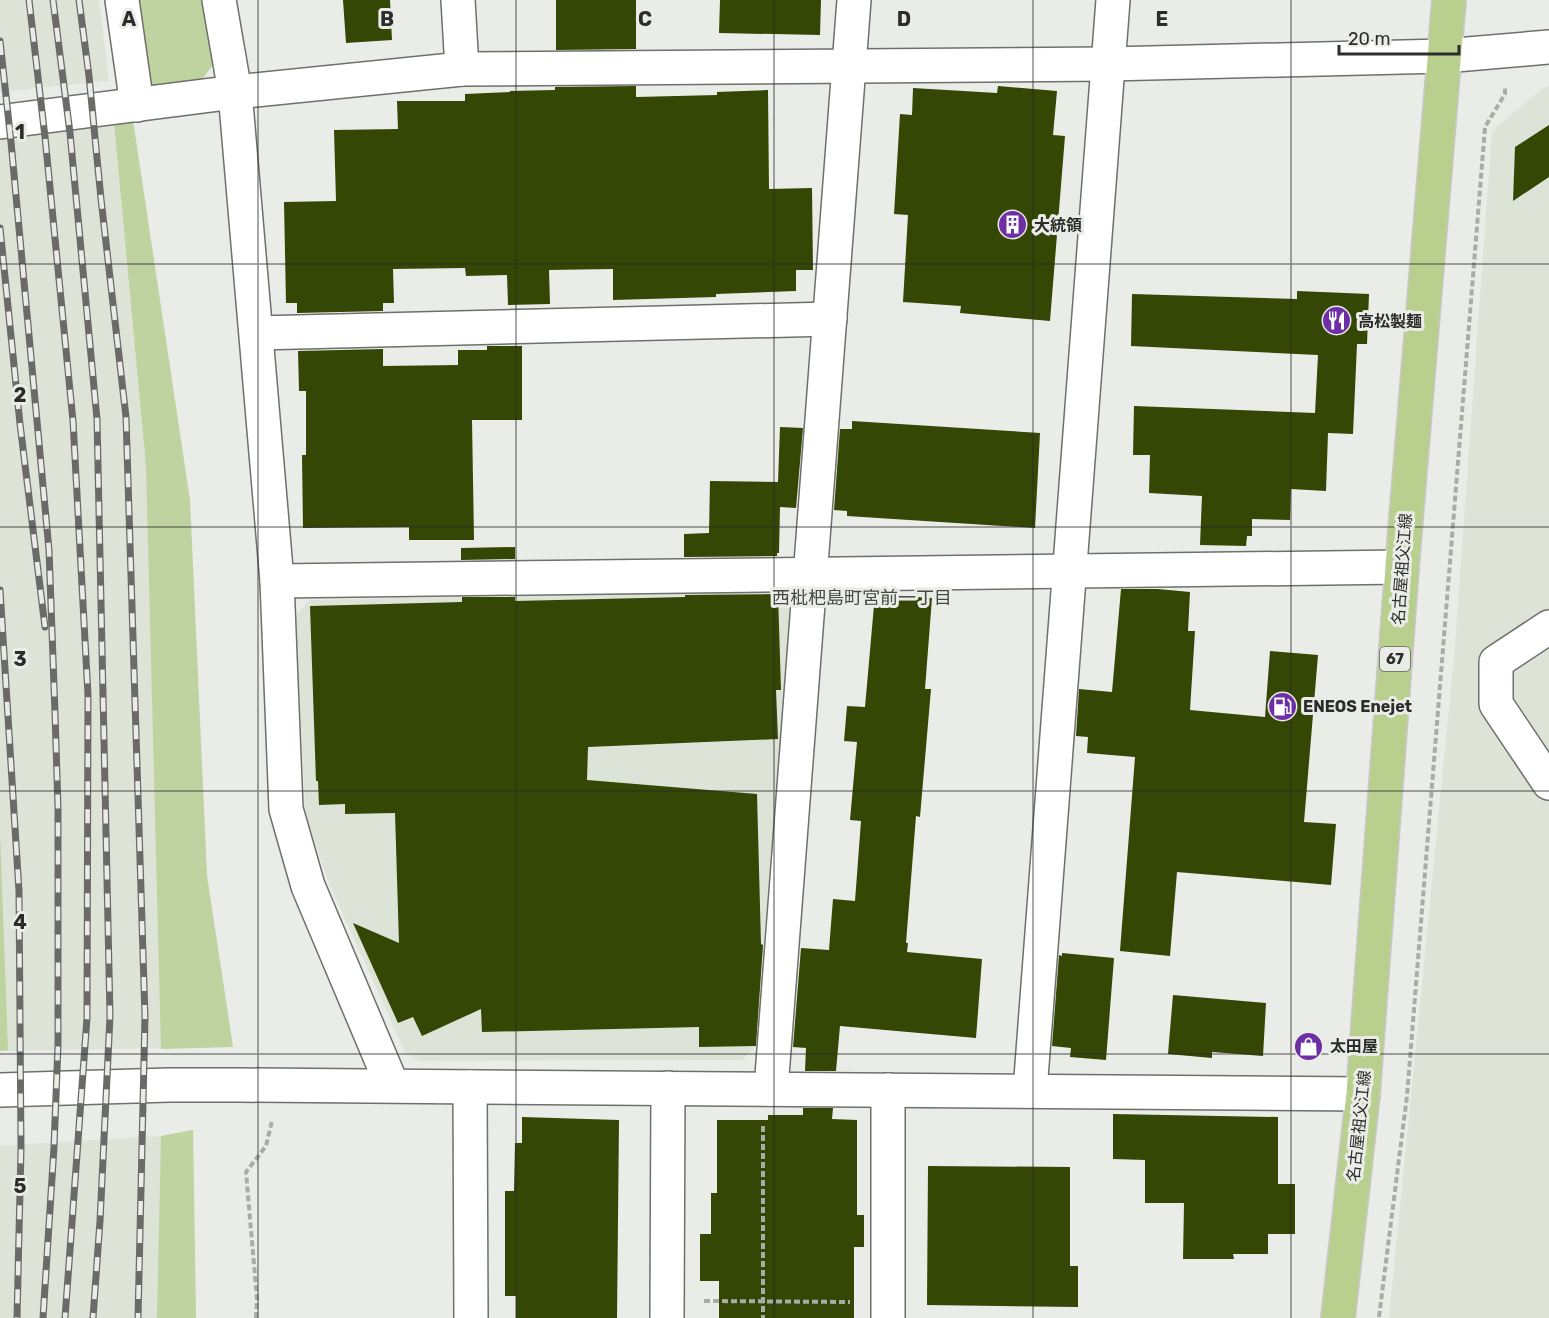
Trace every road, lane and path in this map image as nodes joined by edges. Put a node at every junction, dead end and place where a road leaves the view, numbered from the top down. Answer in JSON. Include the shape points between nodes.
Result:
{"nodes":[{"id":1,"x":122,"y":0,"type":"edge"},
{"id":2,"x":219,"y":0,"type":"edge"},
{"id":3,"x":458,"y":0,"type":"edge"},
{"id":4,"x":854,"y":0,"type":"edge"},
{"id":5,"x":1113,"y":0,"type":"edge"},
{"id":6,"x":1449,"y":0,"type":"edge"},
{"id":7,"x":1549,"y":46,"type":"edge"},
{"id":8,"x":1504,"y":51,"type":"junction"},
{"id":9,"x":1444,"y":56,"type":"junction"},
{"id":10,"x":1109,"y":64,"type":"junction"},
{"id":11,"x":850,"y":65,"type":"junction"},
{"id":12,"x":462,"y":69,"type":"junction"},
{"id":13,"x":235,"y":92,"type":"junction"},
{"id":14,"x":137,"y":105,"type":"junction"},
{"id":15,"x":0,"y":122,"type":"edge"},
{"id":16,"x":831,"y":319,"type":"junction"},
{"id":17,"x":256,"y":333,"type":"junction"},
{"id":18,"x":1402,"y":567,"type":"junction"},
{"id":19,"x":1069,"y":572,"type":"junction"},
{"id":20,"x":810,"y":574,"type":"junction"},
{"id":21,"x":277,"y":581,"type":"junction"},
{"id":22,"x":1549,"y":627,"type":"edge"},
{"id":23,"x":1549,"y":783,"type":"edge"},
{"id":24,"x":392,"y":1085,"type":"junction"},
{"id":25,"x":470,"y":1087,"type":"junction"},
{"id":26,"x":668,"y":1088,"type":"junction"},
{"id":27,"x":767,"y":1089,"type":"junction"},
{"id":28,"x":0,"y":1090,"type":"edge"},
{"id":29,"x":888,"y":1090,"type":"junction"},
{"id":30,"x":1030,"y":1092,"type":"junction"},
{"id":31,"x":1363,"y":1094,"type":"junction"},
{"id":32,"x":273,"y":1119,"type":"dead end"},
{"id":33,"x":763,"y":1302,"type":"junction"},
{"id":34,"x":668,"y":1310,"type":"edge"},
{"id":35,"x":888,"y":1310,"type":"edge"},
{"id":36,"x":256,"y":1318,"type":"edge"},
{"id":37,"x":471,"y":1318,"type":"edge"},
{"id":38,"x":763,"y":1318,"type":"edge"},
{"id":39,"x":1338,"y":1318,"type":"edge"},
{"id":40,"x":1379,"y":1318,"type":"edge"}],
"edges":[{"from":1,"to":14,"type":"street"},
{"from":2,"to":13,"type":"street"},
{"from":3,"to":12,"type":"street"},
{"from":4,"to":11,"type":"street"},
{"from":5,"to":10,"type":"street"},
{"from":6,"to":9,"type":"main road","name":"名古屋祖父江線","number":"67"},
{"from":7,"to":8,"type":"street"},
{"from":8,"to":9,"type":"street"},
{"from":8,"to":40,"type":"path","via":[[1505,94],[1485,127],[1407,1096]]},
{"from":9,"to":10,"type":"street"},
{"from":9,"to":18,"type":"main road","name":"名古屋祖父江線","number":"67"},
{"from":10,"to":11,"type":"street"},
{"from":10,"to":19,"type":"street"},
{"from":11,"to":12,"type":"street"},
{"from":11,"to":16,"type":"street"},
{"from":12,"to":13,"type":"street"},
{"from":13,"to":14,"type":"street"},
{"from":13,"to":17,"type":"street"},
{"from":14,"to":15,"type":"street"},
{"from":16,"to":17,"type":"street"},
{"from":16,"to":20,"type":"street"},
{"from":17,"to":21,"type":"street"},
{"from":18,"to":19,"type":"street"},
{"from":18,"to":31,"type":"main road","name":"名古屋祖父江線","number":"67"},
{"from":19,"to":20,"type":"street"},
{"from":19,"to":30,"type":"street"},
{"from":20,"to":21,"type":"street"},
{"from":20,"to":27,"type":"street"},
{"from":21,"to":24,"type":"street","via":[[286,809],[308,886]]},
{"from":22,"to":23,"type":"street","via":[[1496,662],[1496,704]]},
{"from":24,"to":25,"type":"street"},
{"from":24,"to":28,"type":"street"},
{"from":25,"to":26,"type":"street"},
{"from":25,"to":37,"type":"street"},
{"from":26,"to":27,"type":"street"},
{"from":26,"to":34,"type":"street"},
{"from":27,"to":29,"type":"street"},
{"from":27,"to":33,"type":"path"},
{"from":29,"to":30,"type":"street"},
{"from":29,"to":35,"type":"street"},
{"from":30,"to":31,"type":"street"},
{"from":31,"to":39,"type":"main road","name":"名古屋祖父江線","number":"67"},
{"from":32,"to":36,"type":"path","via":[[266,1146],[246,1172]]},
{"from":33,"to":34,"type":"path"},
{"from":33,"to":35,"type":"path"},
{"from":33,"to":38,"type":"path"}]}
